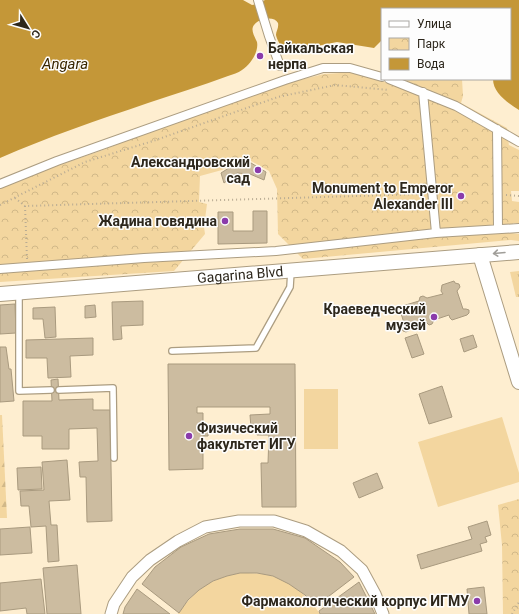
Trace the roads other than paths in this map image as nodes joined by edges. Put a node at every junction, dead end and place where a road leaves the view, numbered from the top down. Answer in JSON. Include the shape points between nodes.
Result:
{"nodes":[{"id":1,"x":258,"y":0,"type":"edge"},
{"id":2,"x":280,"y":66,"type":"dead end"},
{"id":3,"x":381,"y":77,"type":"edge"},
{"id":4,"x":392,"y":80,"type":"edge"},
{"id":5,"x":422,"y":92,"type":"junction"},
{"id":6,"x":497,"y":129,"type":"junction"},
{"id":7,"x":519,"y":142,"type":"edge"},
{"id":8,"x":0,"y":184,"type":"edge"},
{"id":9,"x":498,"y":228,"type":"junction"},
{"id":10,"x":519,"y":228,"type":"edge"},
{"id":11,"x":436,"y":233,"type":"junction"},
{"id":12,"x":519,"y":252,"type":"edge"},
{"id":13,"x":480,"y":255,"type":"junction"},
{"id":14,"x":0,"y":269,"type":"edge"},
{"id":15,"x":291,"y":271,"type":"junction"},
{"id":16,"x":19,"y":292,"type":"junction"},
{"id":17,"x":0,"y":294,"type":"edge"},
{"id":18,"x":172,"y":352,"type":"dead end"},
{"id":19,"x":519,"y":382,"type":"edge"},
{"id":20,"x":51,"y":390,"type":"dead end"},
{"id":21,"x":59,"y":390,"type":"dead end"},
{"id":22,"x":114,"y":458,"type":"dead end"},
{"id":23,"x":111,"y":614,"type":"edge"},
{"id":24,"x":383,"y":614,"type":"edge"}],
"edges":[{"from":1,"to":2,"type":"street"},
{"from":3,"to":8,"type":"street","via":[[350,68],[323,68],[57,161]]},
{"from":4,"to":5,"type":"street"},
{"from":5,"to":6,"type":"street","via":[[456,106]]},
{"from":5,"to":11,"type":"street"},
{"from":6,"to":7,"type":"street"},
{"from":6,"to":9,"type":"street"},
{"from":9,"to":10,"type":"street"},
{"from":9,"to":11,"type":"street"},
{"from":11,"to":14,"type":"street","via":[[276,251]]},
{"from":12,"to":13,"type":"street","name":"Gagarina Blvd","one_way":true},
{"from":13,"to":15,"type":"street","name":"Gagarina Blvd"},
{"from":13,"to":19,"type":"street"},
{"from":15,"to":16,"type":"street","name":"Gagarina Blvd"},
{"from":15,"to":18,"type":"lane","via":[[290,287],[256,348]]},
{"from":16,"to":17,"type":"street","name":"Gagarina Blvd"},
{"from":16,"to":20,"type":"lane","via":[[20,391]]},
{"from":21,"to":22,"type":"lane","via":[[113,388]]},
{"from":23,"to":24,"type":"street","via":[[114,604],[132,577],[150,560],[205,527],[239,521],[274,521],[306,531],[341,551],[362,570]]}]}
